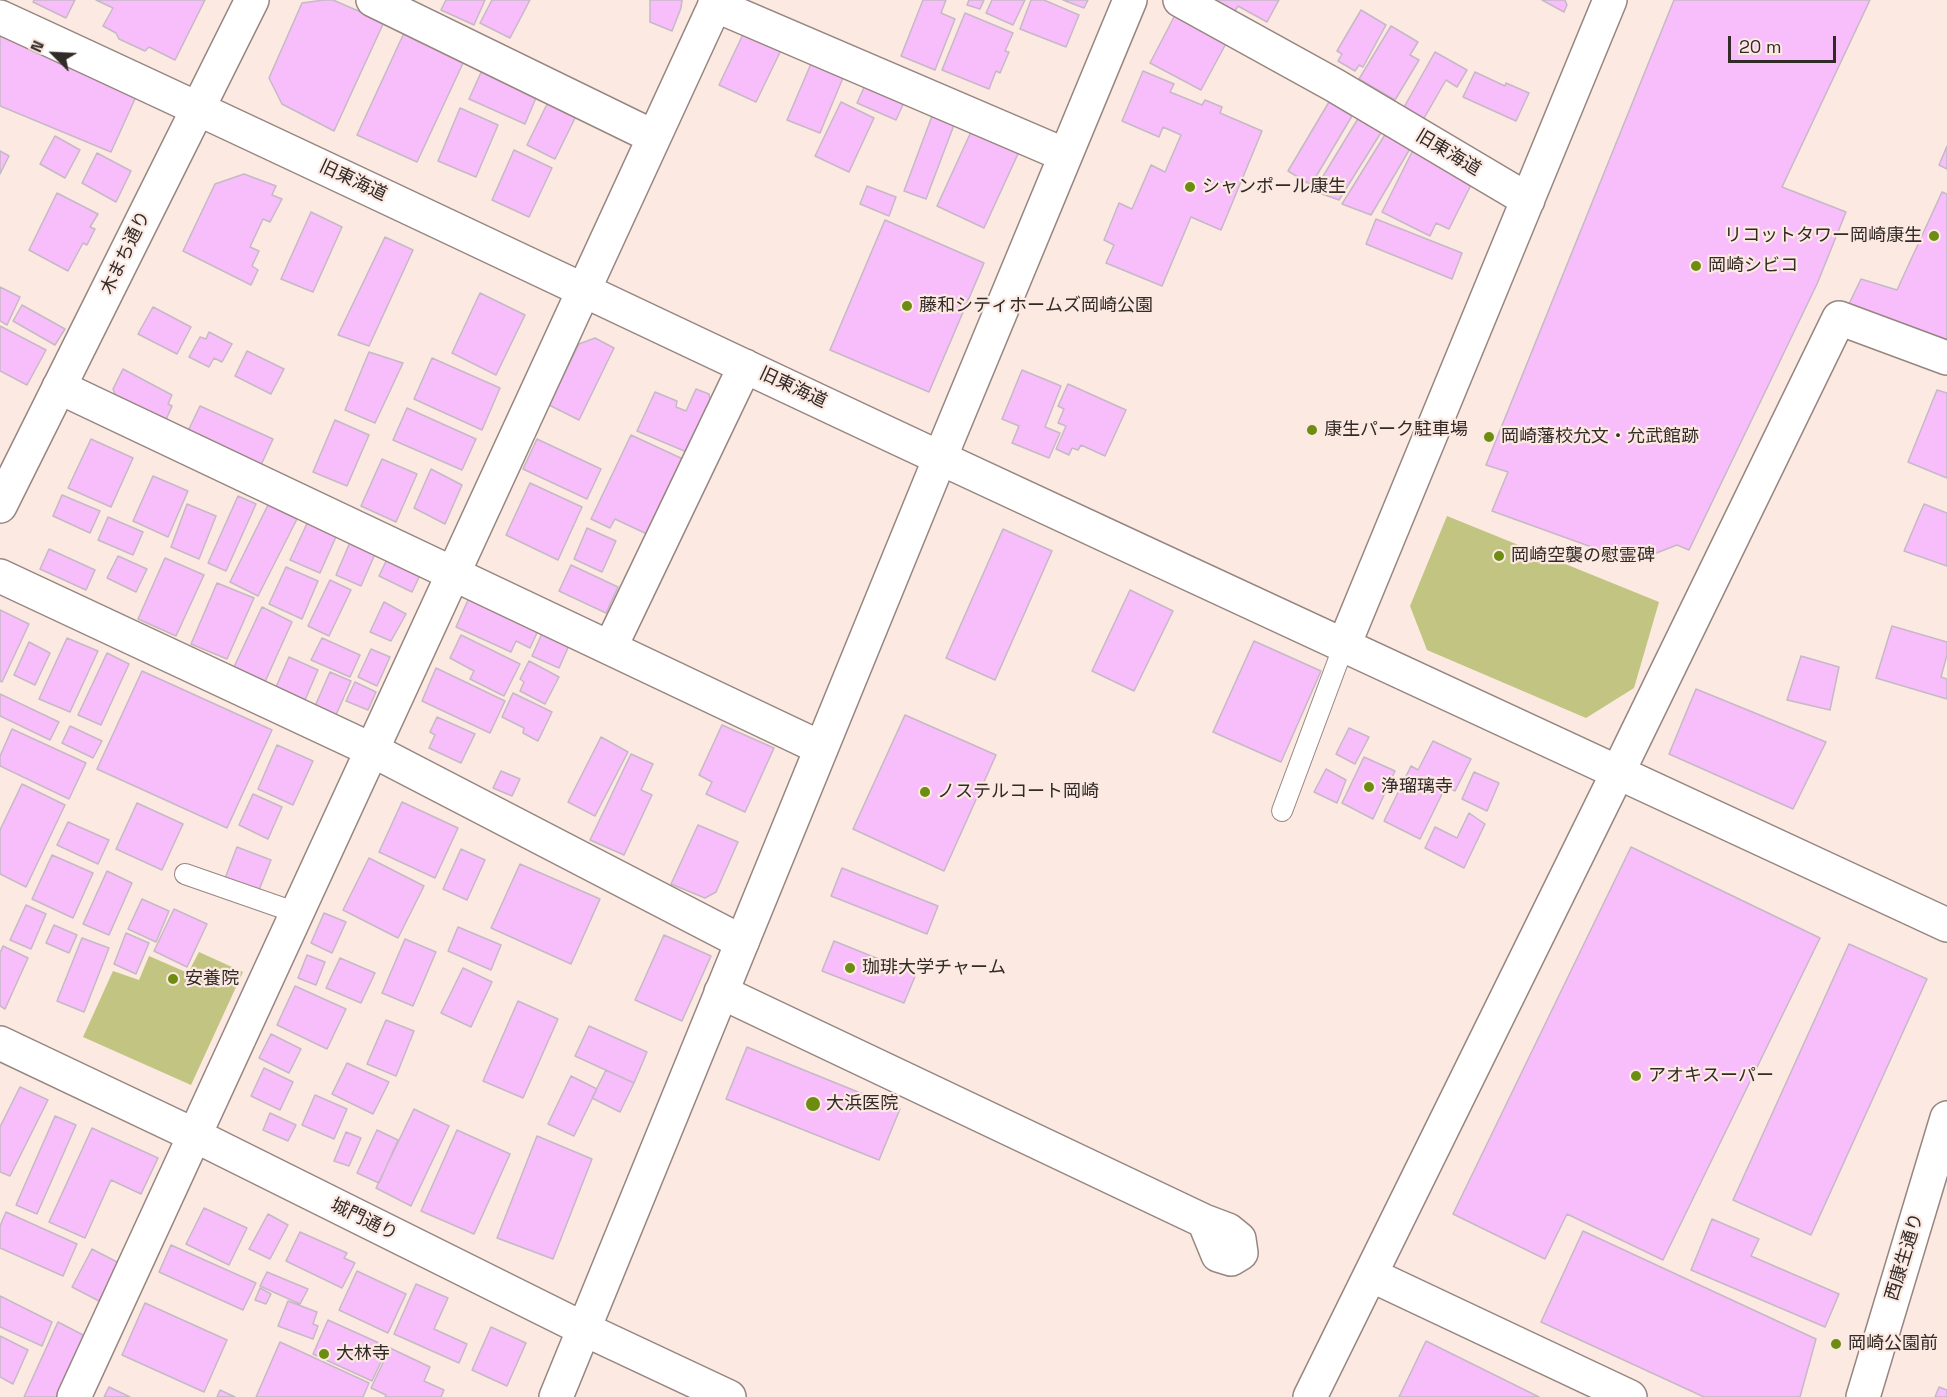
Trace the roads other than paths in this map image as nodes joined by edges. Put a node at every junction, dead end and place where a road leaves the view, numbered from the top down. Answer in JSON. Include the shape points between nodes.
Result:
{"nodes":[{"id":1,"x":252,"y":0,"type":"edge"},
{"id":2,"x":374,"y":0,"type":"edge"},
{"id":3,"x":1130,"y":0,"type":"edge"},
{"id":4,"x":1180,"y":0,"type":"edge"},
{"id":5,"x":1610,"y":0,"type":"edge"},
{"id":6,"x":715,"y":2,"type":"edge"},
{"id":7,"x":0,"y":17,"type":"edge"},
{"id":8,"x":198,"y":108,"type":"junction"},
{"id":9,"x":654,"y":137,"type":"junction"},
{"id":10,"x":1065,"y":154,"type":"junction"},
{"id":11,"x":1527,"y":200,"type":"junction"},
{"id":12,"x":584,"y":290,"type":"junction"},
{"id":13,"x":1947,"y":358,"type":"edge"},
{"id":14,"x":745,"y":366,"type":"junction"},
{"id":15,"x":59,"y":387,"type":"junction"},
{"id":16,"x":940,"y":458,"type":"junction"},
{"id":17,"x":0,"y":506,"type":"edge"},
{"id":18,"x":453,"y":574,"type":"junction"},
{"id":19,"x":0,"y":576,"type":"edge"},
{"id":20,"x":1344,"y":645,"type":"junction"},
{"id":21,"x":610,"y":648,"type":"junction"},
{"id":22,"x":821,"y":748,"type":"junction"},
{"id":23,"x":372,"y":750,"type":"junction"},
{"id":24,"x":1619,"y":770,"type":"junction"},
{"id":25,"x":1282,"y":811,"type":"dead end"},
{"id":26,"x":185,"y":874,"type":"dead end"},
{"id":27,"x":297,"y":913,"type":"junction"},
{"id":28,"x":1947,"y":925,"type":"edge"},
{"id":29,"x":742,"y":942,"type":"junction"},
{"id":30,"x":721,"y":992,"type":"junction"},
{"id":31,"x":0,"y":1043,"type":"edge"},
{"id":32,"x":1947,"y":1118,"type":"edge"},
{"id":33,"x":194,"y":1135,"type":"junction"},
{"id":34,"x":1204,"y":1221,"type":"dead end"},
{"id":35,"x":1371,"y":1275,"type":"junction"},
{"id":36,"x":584,"y":1329,"type":"junction"},
{"id":37,"x":74,"y":1397,"type":"edge"},
{"id":38,"x":556,"y":1397,"type":"edge"},
{"id":39,"x":729,"y":1397,"type":"edge"},
{"id":40,"x":1310,"y":1397,"type":"edge"},
{"id":41,"x":1630,"y":1397,"type":"edge"},
{"id":42,"x":1863,"y":1397,"type":"edge"}],
"edges":[{"from":1,"to":8,"type":"street","name":"木まち通り"},
{"from":2,"to":9,"type":"street"},
{"from":3,"to":10,"type":"street"},
{"from":4,"to":11,"type":"street","name":"旧東海道","via":[[1334,85]]},
{"from":5,"to":11,"type":"street"},
{"from":6,"to":9,"type":"street"},
{"from":6,"to":10,"type":"street"},
{"from":7,"to":8,"type":"street","name":"旧東海道"},
{"from":8,"to":12,"type":"street","name":"旧東海道"},
{"from":8,"to":15,"type":"street","name":"木まち通り"},
{"from":9,"to":12,"type":"street"},
{"from":10,"to":16,"type":"street"},
{"from":11,"to":20,"type":"street"},
{"from":12,"to":14,"type":"street","name":"旧東海道"},
{"from":12,"to":18,"type":"street"},
{"from":13,"to":24,"type":"street","via":[[1839,318]]},
{"from":14,"to":16,"type":"street","name":"旧東海道"},
{"from":14,"to":21,"type":"street"},
{"from":15,"to":17,"type":"street","name":"木まち通り"},
{"from":15,"to":18,"type":"street"},
{"from":16,"to":20,"type":"street","name":"旧東海道"},
{"from":16,"to":22,"type":"street"},
{"from":18,"to":21,"type":"street"},
{"from":18,"to":23,"type":"street"},
{"from":19,"to":23,"type":"street"},
{"from":20,"to":24,"type":"street","name":"旧東海道"},
{"from":20,"to":25,"type":"lane"},
{"from":21,"to":22,"type":"street"},
{"from":22,"to":29,"type":"street"},
{"from":23,"to":27,"type":"street"},
{"from":23,"to":29,"type":"street"},
{"from":24,"to":28,"type":"street","name":"旧東海道"},
{"from":24,"to":35,"type":"street"},
{"from":26,"to":27,"type":"lane"},
{"from":27,"to":33,"type":"street"},
{"from":29,"to":30,"type":"street"},
{"from":30,"to":34,"type":"street"},
{"from":30,"to":36,"type":"street"},
{"from":31,"to":33,"type":"street","name":"城門通り"},
{"from":32,"to":42,"type":"street","name":"西康生通り"},
{"from":33,"to":36,"type":"street","name":"城門通り"},
{"from":33,"to":37,"type":"street"},
{"from":35,"to":40,"type":"street"},
{"from":35,"to":41,"type":"street"},
{"from":36,"to":38,"type":"street"},
{"from":36,"to":39,"type":"street","name":"城門通り"}]}
